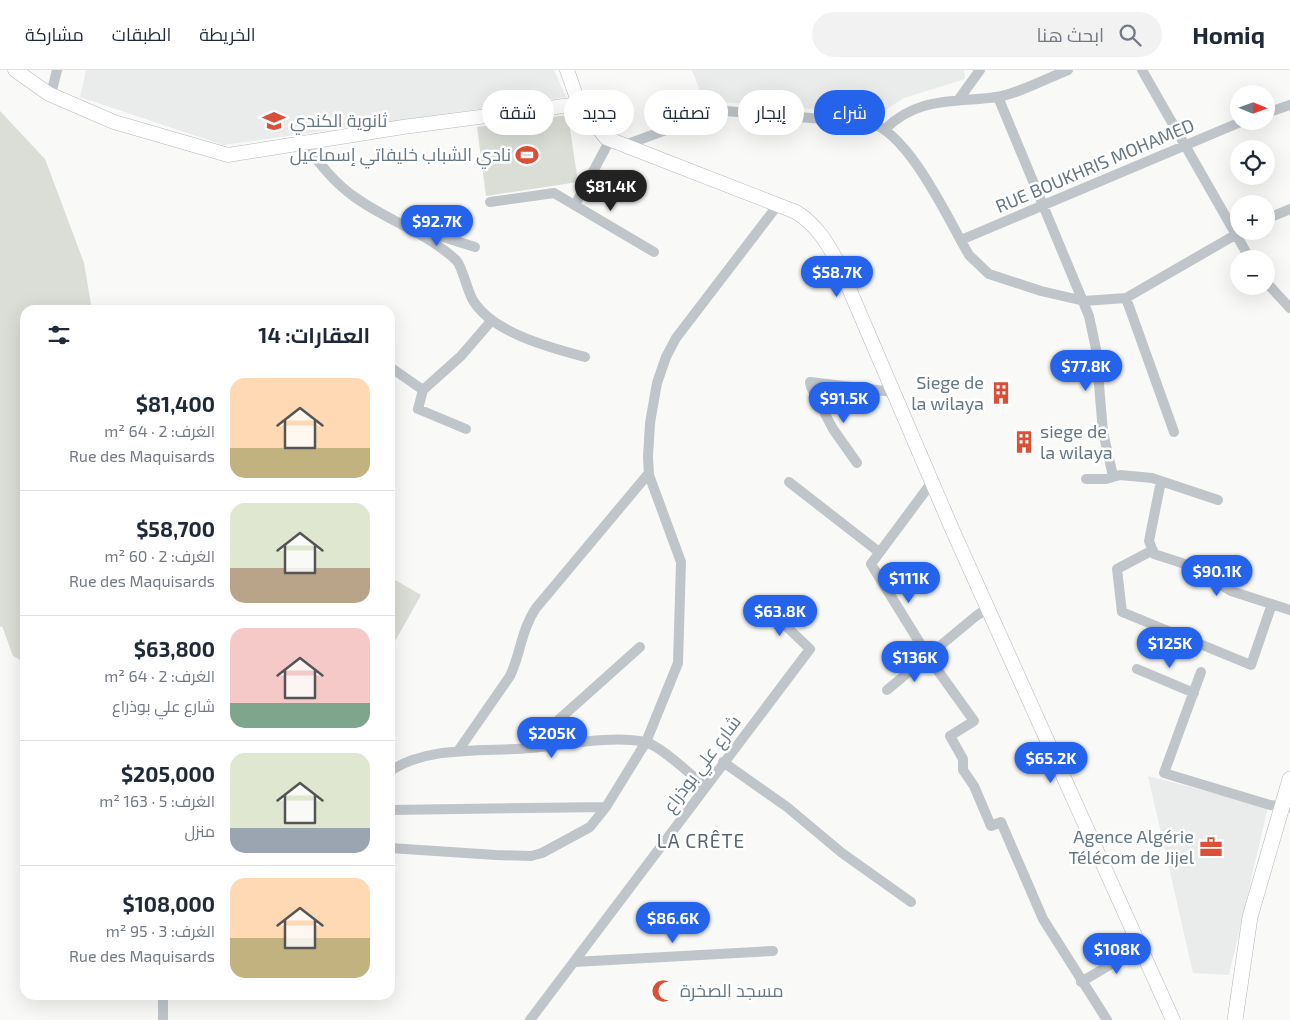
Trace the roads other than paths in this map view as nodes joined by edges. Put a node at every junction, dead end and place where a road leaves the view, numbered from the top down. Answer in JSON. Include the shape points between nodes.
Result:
{"nodes":[{"id":1,"x":15,"y":70,"type":"edge"},
{"id":2,"x":57,"y":70,"type":"edge"},
{"id":3,"x":567,"y":70,"type":"edge"},
{"id":4,"x":980,"y":70,"type":"edge"},
{"id":5,"x":1068,"y":70,"type":"edge"},
{"id":6,"x":1142,"y":70,"type":"edge"},
{"id":7,"x":574,"y":90,"type":"edge"},
{"id":8,"x":51,"y":94,"type":"junction"},
{"id":9,"x":998,"y":97,"type":"junction"},
{"id":10,"x":959,"y":99,"type":"junction"},
{"id":11,"x":564,"y":106,"type":"edge"},
{"id":12,"x":1290,"y":106,"type":"edge"},
{"id":13,"x":1275,"y":110,"type":"edge"},
{"id":14,"x":814,"y":118,"type":"edge"},
{"id":15,"x":1230,"y":126,"type":"edge"},
{"id":16,"x":885,"y":129,"type":"joint"},
{"id":17,"x":604,"y":135,"type":"edge"},
{"id":18,"x":610,"y":140,"type":"junction"},
{"id":19,"x":304,"y":142,"type":"junction"},
{"id":20,"x":625,"y":145,"type":"junction"},
{"id":21,"x":1185,"y":145,"type":"junction"},
{"id":22,"x":490,"y":202,"type":"dead end"},
{"id":23,"x":575,"y":205,"type":"junction"},
{"id":24,"x":1044,"y":205,"type":"junction"},
{"id":25,"x":777,"y":206,"type":"junction"},
{"id":26,"x":1290,"y":209,"type":"edge"},
{"id":27,"x":1275,"y":215,"type":"edge"},
{"id":28,"x":1230,"y":218,"type":"edge"},
{"id":29,"x":406,"y":226,"type":"junction"},
{"id":30,"x":1230,"y":237,"type":"edge"},
{"id":31,"x":961,"y":240,"type":"junction"},
{"id":32,"x":475,"y":247,"type":"dead end"},
{"id":33,"x":654,"y":252,"type":"dead end"},
{"id":34,"x":1275,"y":292,"type":"edge"},
{"id":35,"x":1126,"y":298,"type":"junction"},
{"id":36,"x":1084,"y":302,"type":"junction"},
{"id":37,"x":1290,"y":308,"type":"edge"},
{"id":38,"x":492,"y":320,"type":"junction"},
{"id":39,"x":585,"y":357,"type":"dead end"},
{"id":40,"x":395,"y":370,"type":"edge"},
{"id":41,"x":423,"y":390,"type":"junction"},
{"id":42,"x":893,"y":392,"type":"junction"},
{"id":43,"x":466,"y":429,"type":"dead end"},
{"id":44,"x":1174,"y":432,"type":"dead end"},
{"id":45,"x":857,"y":464,"type":"dead end"},
{"id":46,"x":649,"y":473,"type":"junction"},
{"id":47,"x":1113,"y":476,"type":"junction"},
{"id":48,"x":1086,"y":479,"type":"dead end"},
{"id":49,"x":1161,"y":481,"type":"junction"},
{"id":50,"x":789,"y":482,"type":"dead end"},
{"id":51,"x":932,"y":482,"type":"junction"},
{"id":52,"x":1218,"y":500,"type":"dead end"},
{"id":53,"x":1153,"y":550,"type":"junction"},
{"id":54,"x":879,"y":552,"type":"junction"},
{"id":55,"x":1272,"y":604,"type":"junction"},
{"id":56,"x":766,"y":608,"type":"dead end"},
{"id":57,"x":988,"y":608,"type":"junction"},
{"id":58,"x":1290,"y":610,"type":"edge"},
{"id":59,"x":640,"y":647,"type":"dead end"},
{"id":60,"x":928,"y":656,"type":"junction"},
{"id":61,"x":1137,"y":669,"type":"dead end"},
{"id":62,"x":1201,"y":672,"type":"dead end"},
{"id":63,"x":887,"y":690,"type":"dead end"},
{"id":64,"x":1194,"y":693,"type":"junction"},
{"id":65,"x":646,"y":742,"type":"junction"},
{"id":66,"x":527,"y":748,"type":"junction"},
{"id":67,"x":458,"y":751,"type":"junction"},
{"id":68,"x":723,"y":762,"type":"junction"},
{"id":69,"x":395,"y":768,"type":"edge"},
{"id":70,"x":1290,"y":780,"type":"edge"},
{"id":71,"x":705,"y":787,"type":"junction"},
{"id":72,"x":606,"y":806,"type":"junction"},
{"id":73,"x":1286,"y":807,"type":"edge"},
{"id":74,"x":395,"y":810,"type":"edge"},
{"id":75,"x":395,"y":848,"type":"edge"},
{"id":76,"x":912,"y":902,"type":"dead end"},
{"id":77,"x":1140,"y":947,"type":"junction"},
{"id":78,"x":773,"y":951,"type":"dead end"},
{"id":79,"x":574,"y":962,"type":"junction"},
{"id":80,"x":1081,"y":982,"type":"junction"},
{"id":81,"x":163,"y":1000,"type":"edge"},
{"id":82,"x":163,"y":1020,"type":"edge"},
{"id":83,"x":530,"y":1020,"type":"edge"},
{"id":84,"x":1107,"y":1020,"type":"edge"},
{"id":85,"x":1173,"y":1020,"type":"edge"},
{"id":86,"x":1235,"y":1020,"type":"edge"}],
"edges":[{"from":1,"to":8,"type":"main road"},
{"from":2,"to":8,"type":"street"},
{"from":3,"to":7,"type":"main road"},
{"from":4,"to":10,"type":"street"},
{"from":5,"to":9,"type":"street"},
{"from":6,"to":21,"type":"street"},
{"from":8,"to":19,"type":"main road","via":[[114,122],[228,154]]},
{"from":9,"to":10,"type":"street"},
{"from":9,"to":24,"type":"street"},
{"from":10,"to":16,"type":"street","via":[[928,104],[900,116]]},
{"from":11,"to":19,"type":"main road"},
{"from":12,"to":13,"type":"street"},
{"from":14,"to":20,"type":"street","via":[[726,111]]},
{"from":15,"to":21,"type":"street","name":"RUE BOUKHRIS MOHAMED"},
{"from":16,"to":31,"type":"street","via":[[914,160]]},
{"from":17,"to":18,"type":"main road"},
{"from":18,"to":20,"type":"main road"},
{"from":18,"to":23,"type":"street"},
{"from":19,"to":29,"type":"street","via":[[325,172],[355,198]]},
{"from":20,"to":25,"type":"main road"},
{"from":21,"to":24,"type":"street","name":"RUE BOUKHRIS MOHAMED"},
{"from":21,"to":28,"type":"street"},
{"from":22,"to":23,"type":"street","via":[[554,193]]},
{"from":23,"to":33,"type":"street"},
{"from":24,"to":31,"type":"street","name":"RUE BOUKHRIS MOHAMED"},
{"from":24,"to":36,"type":"street"},
{"from":25,"to":42,"type":"main road","via":[[805,218],[826,241]]},
{"from":25,"to":46,"type":"street","via":[[686,325],[666,357],[657,383],[650,424]]},
{"from":26,"to":27,"type":"street"},
{"from":29,"to":32,"type":"street"},
{"from":29,"to":38,"type":"street","via":[[458,262],[474,303]]},
{"from":30,"to":35,"type":"street"},
{"from":31,"to":36,"type":"street","via":[[974,262],[989,274],[1041,292]]},
{"from":34,"to":37,"type":"street"},
{"from":35,"to":36,"type":"street"},
{"from":35,"to":44,"type":"street"},
{"from":36,"to":47,"type":"street","via":[[1094,339],[1103,432]]},
{"from":38,"to":39,"type":"street","via":[[553,348]]},
{"from":38,"to":41,"type":"street","via":[[461,356]]},
{"from":40,"to":41,"type":"street"},
{"from":41,"to":43,"type":"street","via":[[418,409]]},
{"from":42,"to":45,"type":"street","via":[[810,382],[833,429]]},
{"from":42,"to":51,"type":"main road"},
{"from":46,"to":65,"type":"street","via":[[679,551],[682,574],[678,663]]},
{"from":46,"to":67,"type":"street","via":[[531,615],[510,676]]},
{"from":47,"to":48,"type":"street"},
{"from":47,"to":49,"type":"street","via":[[1128,475]]},
{"from":49,"to":52,"type":"street"},
{"from":49,"to":53,"type":"street","via":[[1149,541]]},
{"from":50,"to":54,"type":"street"},
{"from":51,"to":54,"type":"street"},
{"from":51,"to":57,"type":"main road"},
{"from":53,"to":55,"type":"street","via":[[1154,554],[1182,563],[1231,590]]},
{"from":53,"to":55,"type":"street","via":[[1117,569],[1122,612],[1251,665]]},
{"from":54,"to":60,"type":"street","via":[[871,564]]},
{"from":55,"to":58,"type":"street"},
{"from":56,"to":68,"type":"street","name":"شارع علي بوذراع","via":[[810,649]]},
{"from":57,"to":60,"type":"street"},
{"from":57,"to":77,"type":"main road"},
{"from":59,"to":66,"type":"street"},
{"from":60,"to":63,"type":"street"},
{"from":60,"to":80,"type":"street","via":[[974,721],[950,736],[963,759],[964,770],[991,826],[1000,822],[1043,919]]},
{"from":61,"to":64,"type":"street"},
{"from":62,"to":64,"type":"street"},
{"from":64,"to":73,"type":"street","via":[[1164,773]]},
{"from":65,"to":66,"type":"street","via":[[616,740]]},
{"from":65,"to":71,"type":"street"},
{"from":65,"to":72,"type":"street"},
{"from":66,"to":67,"type":"street"},
{"from":67,"to":69,"type":"street","via":[[405,762]]},
{"from":68,"to":71,"type":"street","name":"شارع علي بوذراع"},
{"from":68,"to":76,"type":"street"},
{"from":70,"to":73,"type":"main road"},
{"from":71,"to":79,"type":"street","name":"شارع علي بوذراع"},
{"from":72,"to":74,"type":"street"},
{"from":72,"to":75,"type":"street","via":[[590,827],[535,856]]},
{"from":73,"to":86,"type":"main road","via":[[1250,917]]},
{"from":77,"to":80,"type":"street"},
{"from":77,"to":85,"type":"main road"},
{"from":78,"to":79,"type":"street"},
{"from":79,"to":83,"type":"street","name":"شارع علي بوذراع"},
{"from":80,"to":84,"type":"street"},
{"from":81,"to":82,"type":"street"}]}
